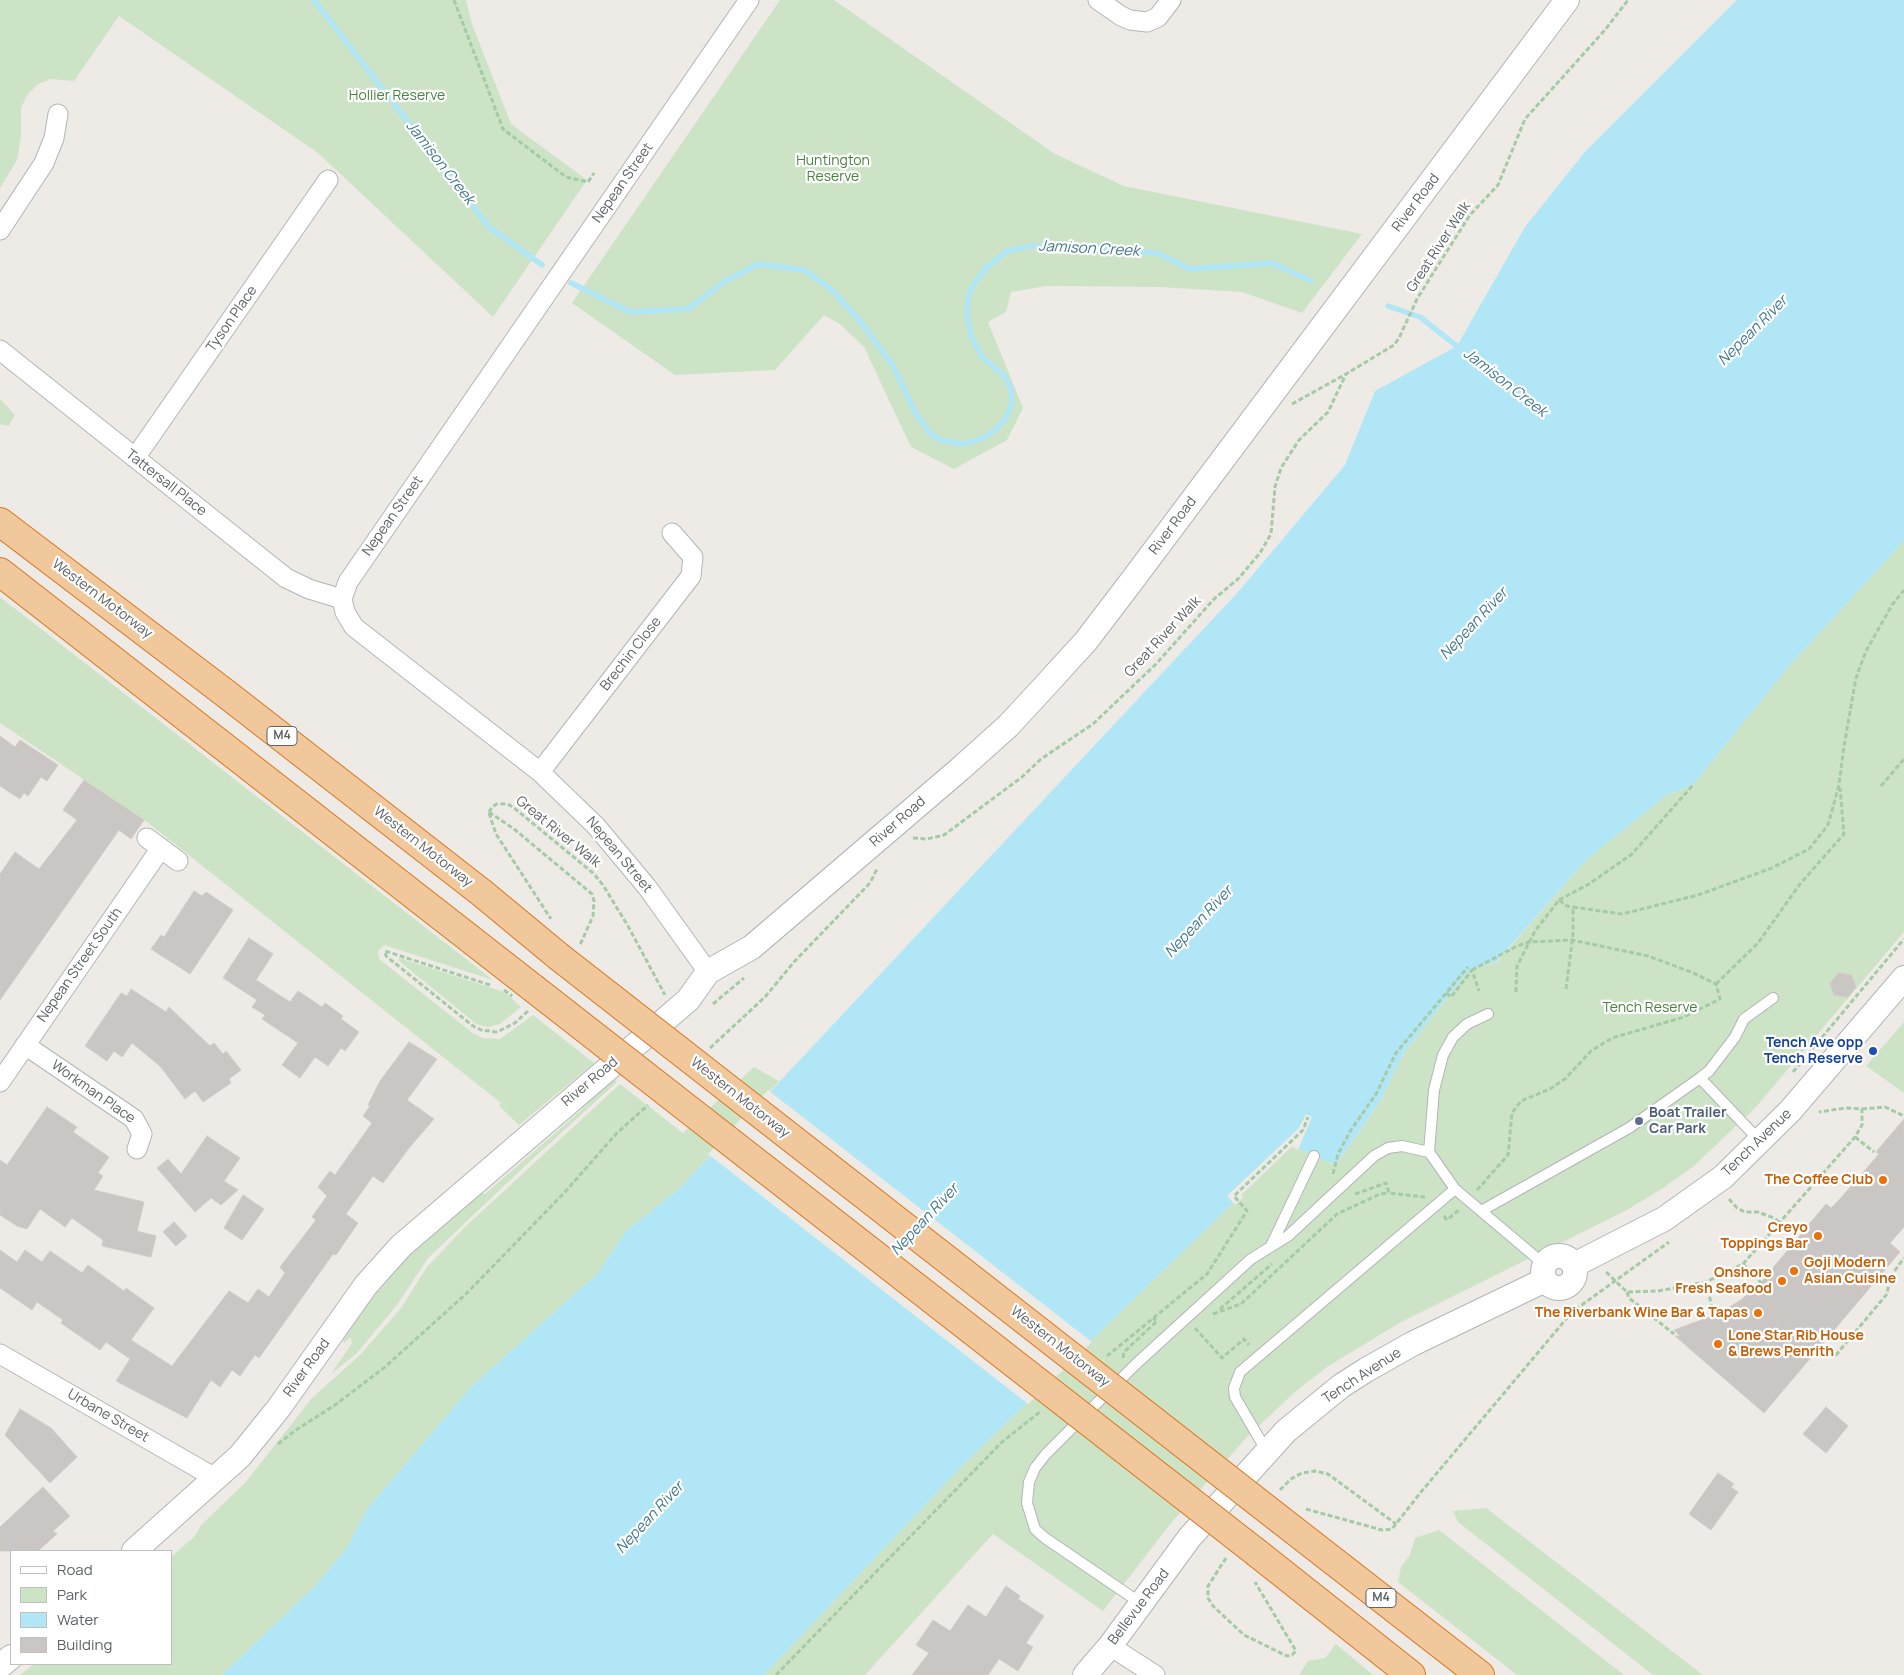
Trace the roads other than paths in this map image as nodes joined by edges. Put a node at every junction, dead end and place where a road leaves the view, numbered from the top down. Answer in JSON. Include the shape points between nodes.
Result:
{"nodes":[{"id":1,"x":749,"y":0,"type":"edge"},
{"id":2,"x":1098,"y":0,"type":"edge"},
{"id":3,"x":1171,"y":0,"type":"edge"},
{"id":4,"x":1567,"y":0,"type":"edge"},
{"id":5,"x":58,"y":114,"type":"dead end"},
{"id":6,"x":328,"y":180,"type":"dead end"},
{"id":7,"x":0,"y":230,"type":"edge"},
{"id":8,"x":0,"y":350,"type":"edge"},
{"id":9,"x":135,"y":458,"type":"junction"},
{"id":10,"x":0,"y":522,"type":"edge"},
{"id":11,"x":672,"y":533,"type":"dead end"},
{"id":12,"x":0,"y":572,"type":"edge"},
{"id":13,"x":342,"y":599,"type":"junction"},
{"id":14,"x":540,"y":772,"type":"junction"},
{"id":15,"x":178,"y":861,"type":"dead end"},
{"id":16,"x":708,"y":972,"type":"junction"},
{"id":17,"x":1904,"y":978,"type":"edge"},
{"id":18,"x":1773,"y":998,"type":"dead end"},
{"id":19,"x":1488,"y":1014,"type":"dead end"},
{"id":20,"x":25,"y":1045,"type":"junction"},
{"id":21,"x":1700,"y":1078,"type":"junction"},
{"id":22,"x":0,"y":1082,"type":"edge"},
{"id":23,"x":1760,"y":1142,"type":"junction"},
{"id":24,"x":137,"y":1149,"type":"dead end"},
{"id":25,"x":1429,"y":1152,"type":"junction"},
{"id":26,"x":1314,"y":1156,"type":"dead end"},
{"id":27,"x":1455,"y":1189,"type":"junction"},
{"id":28,"x":1481,"y":1212,"type":"junction"},
{"id":29,"x":1270,"y":1247,"type":"junction"},
{"id":30,"x":1545,"y":1272,"type":"junction"},
{"id":31,"x":0,"y":1354,"type":"edge"},
{"id":32,"x":1266,"y":1450,"type":"junction"},
{"id":33,"x":216,"y":1479,"type":"junction"},
{"id":34,"x":1190,"y":1537,"type":"joint"},
{"id":35,"x":135,"y":1550,"type":"edge"},
{"id":36,"x":1142,"y":1604,"type":"junction"},
{"id":37,"x":1110,"y":1646,"type":"junction"},
{"id":38,"x":10,"y":1658,"type":"edge"},
{"id":39,"x":0,"y":1666,"type":"edge"},
{"id":40,"x":1085,"y":1675,"type":"edge"},
{"id":41,"x":1155,"y":1675,"type":"edge"},
{"id":42,"x":1412,"y":1675,"type":"edge"},
{"id":43,"x":1480,"y":1675,"type":"edge"}],
"edges":[{"from":1,"to":13,"type":"street","name":"Nepean Street","via":[[348,582]]},
{"from":2,"to":3,"type":"street","via":[[1121,16],[1140,22],[1158,17]]},
{"from":4,"to":16,"type":"street","name":"River Road","via":[[1086,641],[1008,726],[960,769],[752,948]]},
{"from":5,"to":7,"type":"street","via":[[54,138],[44,163]]},
{"from":6,"to":9,"type":"street","name":"Tyson Place"},
{"from":8,"to":9,"type":"street","name":"Tattersall Place"},
{"from":9,"to":13,"type":"street","name":"Tattersall Place","via":[[286,578],[308,589]]},
{"from":10,"to":43,"type":"highway","name":"Western Motorway","number":"M4","bridge":true,"via":[[241,704],[474,887],[568,952],[1291,1514]]},
{"from":11,"to":14,"type":"street","name":"Brechin Close","via":[[693,557],[690,576]]},
{"from":12,"to":42,"type":"highway","bridge":true,"via":[[532,999],[1254,1565]]},
{"from":13,"to":14,"type":"street","name":"Nepean Street","via":[[354,627]]},
{"from":14,"to":16,"type":"street","name":"Nepean Street","via":[[596,826],[647,887]]},
{"from":15,"to":20,"type":"street","name":"Nepean Street South","via":[[154,843]]},
{"from":16,"to":33,"type":"street","name":"River Road","via":[[688,1000],[401,1246],[366,1286],[261,1430]]},
{"from":17,"to":23,"type":"street","name":"Tench Avenue"},
{"from":18,"to":21,"type":"lane","via":[[1744,1019],[1709,1071]]},
{"from":19,"to":25,"type":"lane","via":[[1467,1024],[1443,1055],[1434,1090]]},
{"from":20,"to":22,"type":"street","name":"Nepean Street South"},
{"from":20,"to":24,"type":"street","name":"Workman Place","via":[[134,1119],[142,1134]]},
{"from":21,"to":23,"type":"lane"},
{"from":21,"to":28,"type":"lane","via":[[1630,1128]]},
{"from":23,"to":30,"type":"street","name":"Tench Avenue","via":[[1684,1206],[1636,1235],[1574,1265],[1567,1258],[1557,1256]]},
{"from":25,"to":27,"type":"lane"},
{"from":25,"to":29,"type":"lane","via":[[1402,1146],[1388,1148],[1374,1156],[1288,1236]]},
{"from":26,"to":29,"type":"lane"},
{"from":27,"to":28,"type":"lane","via":[[1466,1204]]},
{"from":27,"to":32,"type":"lane","via":[[1240,1372],[1234,1388],[1235,1397]]},
{"from":28,"to":30,"type":"lane"},
{"from":29,"to":36,"type":"lane","via":[[1251,1259],[1136,1364],[1034,1468],[1029,1482],[1028,1512],[1035,1529]]},
{"from":30,"to":32,"type":"street","name":"Tench Avenue","via":[[1366,1370],[1312,1408]]},
{"from":31,"to":33,"type":"street","name":"Urbane Street"},
{"from":32,"to":34,"type":"street","name":"Tench Avenue"},
{"from":33,"to":35,"type":"street","name":"River Road"},
{"from":34,"to":36,"type":"street","name":"Bellevue Road"},
{"from":36,"to":37,"type":"street","name":"Bellevue Road"},
{"from":37,"to":40,"type":"street","name":"Bellevue Road"},
{"from":37,"to":41,"type":"street"},
{"from":38,"to":39,"type":"street"}]}
